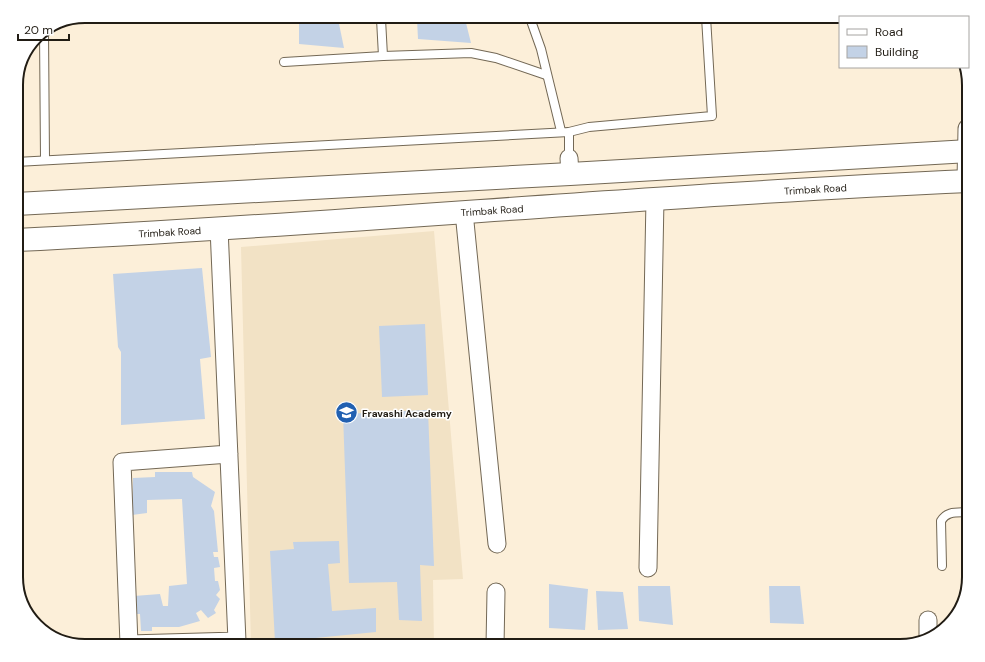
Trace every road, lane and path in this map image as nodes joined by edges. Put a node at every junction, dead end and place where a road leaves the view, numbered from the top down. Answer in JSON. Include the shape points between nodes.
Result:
{"nodes":[{"id":1,"x":381,"y":23,"type":"edge"},
{"id":2,"x":532,"y":23,"type":"edge"},
{"id":3,"x":706,"y":23,"type":"edge"},
{"id":4,"x":44,"y":38,"type":"edge"},
{"id":5,"x":383,"y":56,"type":"junction"},
{"id":6,"x":284,"y":62,"type":"dead end"},
{"id":7,"x":546,"y":75,"type":"junction"},
{"id":8,"x":565,"y":131,"type":"junction"},
{"id":9,"x":962,"y":151,"type":"edge"},
{"id":10,"x":45,"y":160,"type":"junction"},
{"id":11,"x":23,"y":162,"type":"edge"},
{"id":12,"x":570,"y":166,"type":"junction"},
{"id":13,"x":962,"y":180,"type":"edge"},
{"id":14,"x":655,"y":199,"type":"junction"},
{"id":15,"x":23,"y":204,"type":"edge"},
{"id":16,"x":464,"y":212,"type":"junction"},
{"id":17,"x":220,"y":228,"type":"junction"},
{"id":18,"x":23,"y":240,"type":"edge"},
{"id":19,"x":229,"y":454,"type":"junction"},
{"id":20,"x":962,"y":513,"type":"edge"},
{"id":21,"x":497,"y":544,"type":"dead end"},
{"id":22,"x":942,"y":566,"type":"dead end"},
{"id":23,"x":648,"y":568,"type":"dead end"},
{"id":24,"x":496,"y":592,"type":"dead end"},
{"id":25,"x":928,"y":620,"type":"dead end"},
{"id":26,"x":928,"y":632,"type":"edge"},
{"id":27,"x":129,"y":639,"type":"edge"},
{"id":28,"x":237,"y":639,"type":"edge"},
{"id":29,"x":495,"y":639,"type":"edge"}],
"edges":[{"from":1,"to":5,"type":"lane"},
{"from":2,"to":7,"type":"lane"},
{"from":3,"to":8,"type":"lane","via":[[712,116]]},
{"from":4,"to":10,"type":"lane"},
{"from":5,"to":6,"type":"lane"},
{"from":5,"to":7,"type":"lane","via":[[471,53],[496,58]]},
{"from":7,"to":8,"type":"lane"},
{"from":8,"to":10,"type":"lane"},
{"from":8,"to":12,"type":"lane"},
{"from":9,"to":12,"type":"highway"},
{"from":10,"to":11,"type":"lane"},
{"from":12,"to":15,"type":"highway"},
{"from":13,"to":14,"type":"highway","name":"Trimbak Road"},
{"from":14,"to":16,"type":"highway","name":"Trimbak Road"},
{"from":14,"to":23,"type":"street"},
{"from":16,"to":17,"type":"highway","name":"Trimbak Road"},
{"from":16,"to":21,"type":"street"},
{"from":17,"to":18,"type":"highway","name":"Trimbak Road"},
{"from":17,"to":19,"type":"street"},
{"from":19,"to":27,"type":"street","via":[[122,462]]},
{"from":19,"to":28,"type":"street"},
{"from":20,"to":22,"type":"lane","via":[[947,514],[941,521]]},
{"from":24,"to":29,"type":"street"},
{"from":25,"to":26,"type":"street"}]}
